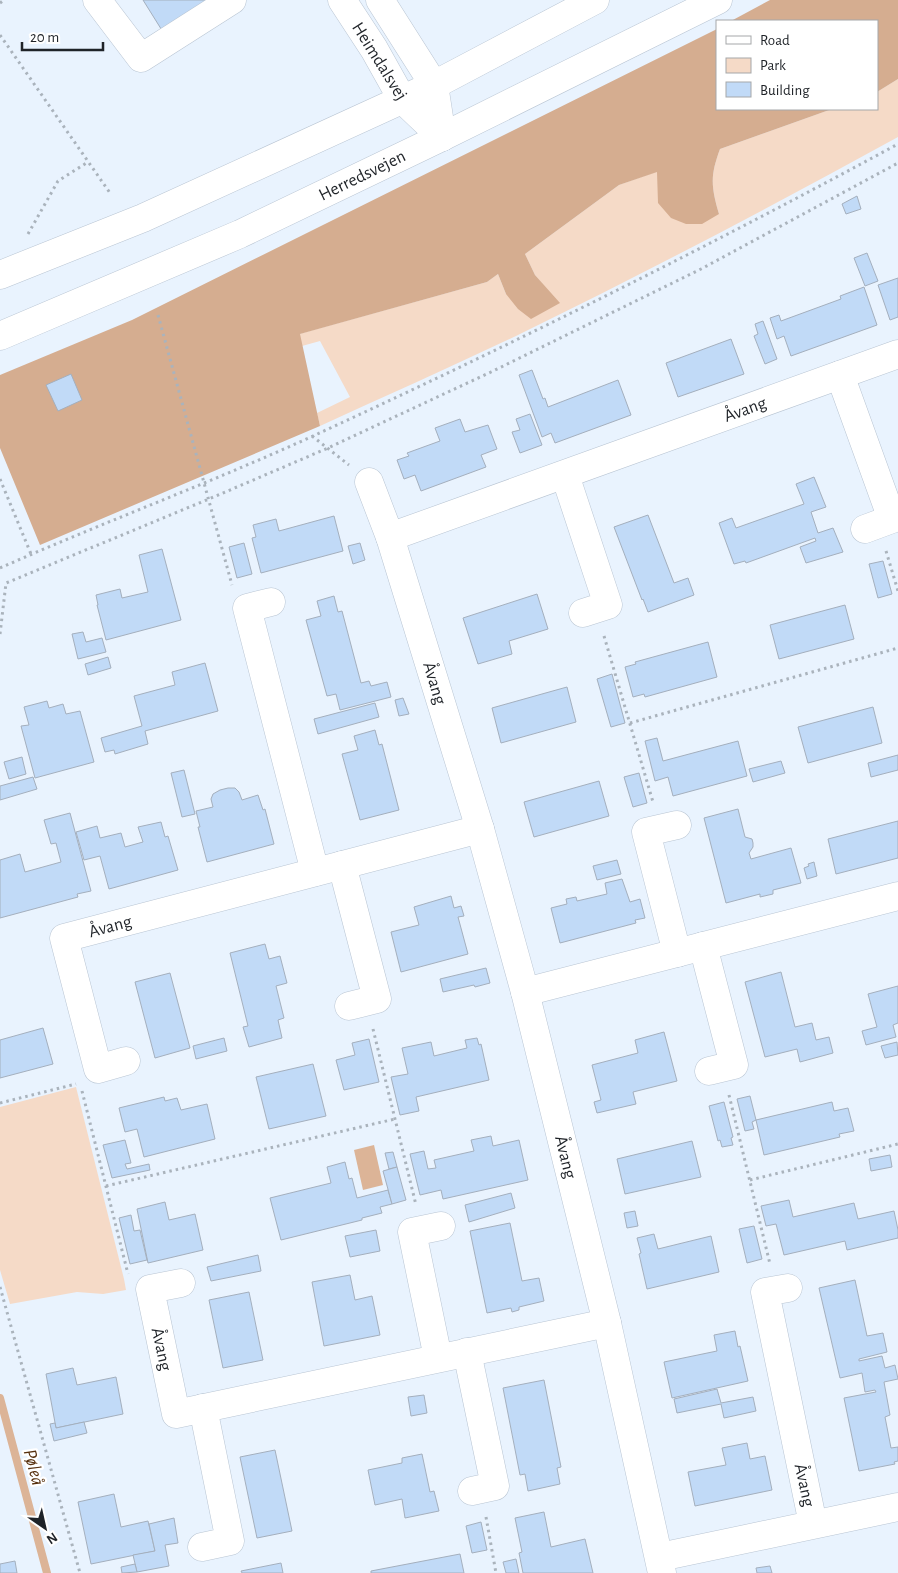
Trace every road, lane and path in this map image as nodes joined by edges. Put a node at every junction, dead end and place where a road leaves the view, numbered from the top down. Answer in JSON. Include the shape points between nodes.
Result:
{"nodes":[{"id":1,"x":4,"y":0,"type":"edge"},
{"id":2,"x":97,"y":0,"type":"edge"},
{"id":3,"x":232,"y":0,"type":"edge"},
{"id":4,"x":342,"y":0,"type":"edge"},
{"id":5,"x":380,"y":0,"type":"edge"},
{"id":6,"x":595,"y":0,"type":"edge"},
{"id":7,"x":718,"y":0,"type":"edge"},
{"id":8,"x":0,"y":3,"type":"edge"},
{"id":9,"x":0,"y":34,"type":"edge"},
{"id":10,"x":434,"y":85,"type":"junction"},
{"id":11,"x":402,"y":99,"type":"junction"},
{"id":12,"x":442,"y":137,"type":"junction"},
{"id":13,"x":898,"y":144,"type":"edge"},
{"id":14,"x":88,"y":162,"type":"junction"},
{"id":15,"x":898,"y":163,"type":"edge"},
{"id":16,"x":110,"y":193,"type":"dead end"},
{"id":17,"x":21,"y":237,"type":"dead end"},
{"id":18,"x":0,"y":275,"type":"edge"},
{"id":19,"x":158,"y":315,"type":"dead end"},
{"id":20,"x":0,"y":336,"type":"edge"},
{"id":21,"x":898,"y":354,"type":"edge"},
{"id":22,"x":840,"y":375,"type":"junction"},
{"id":23,"x":312,"y":436,"type":"junction"},
{"id":24,"x":328,"y":448,"type":"junction"},
{"id":25,"x":565,"y":475,"type":"junction"},
{"id":26,"x":0,"y":479,"type":"edge"},
{"id":27,"x":204,"y":482,"type":"junction"},
{"id":28,"x":369,"y":482,"type":"joint"},
{"id":29,"x":209,"y":500,"type":"junction"},
{"id":30,"x":872,"y":526,"type":"joint"},
{"id":31,"x":390,"y":537,"type":"junction"},
{"id":32,"x":31,"y":554,"type":"junction"},
{"id":33,"x":0,"y":568,"type":"edge"},
{"id":34,"x":898,"y":590,"type":"edge"},
{"id":35,"x":259,"y":605,"type":"joint"},
{"id":36,"x":590,"y":611,"type":"joint"},
{"id":37,"x":0,"y":634,"type":"edge"},
{"id":38,"x":898,"y":648,"type":"edge"},
{"id":39,"x":630,"y":722,"type":"junction"},
{"id":40,"x":669,"y":827,"type":"joint"},
{"id":41,"x":480,"y":829,"type":"junction"},
{"id":42,"x":342,"y":865,"type":"junction"},
{"id":43,"x":316,"y":872,"type":"junction"},
{"id":44,"x":898,"y":896,"type":"edge"},
{"id":45,"x":690,"y":949,"type":"junction"},
{"id":46,"x":525,"y":992,"type":"junction"},
{"id":47,"x":357,"y":1004,"type":"joint"},
{"id":48,"x":126,"y":1061,"type":"dead end"},
{"id":49,"x":721,"y":1068,"type":"joint"},
{"id":50,"x":0,"y":1103,"type":"edge"},
{"id":51,"x":395,"y":1119,"type":"junction"},
{"id":52,"x":898,"y":1144,"type":"edge"},
{"id":53,"x":750,"y":1180,"type":"junction"},
{"id":54,"x":106,"y":1186,"type":"junction"},
{"id":55,"x":432,"y":1228,"type":"joint"},
{"id":56,"x":181,"y":1283,"type":"dead end"},
{"id":57,"x":0,"y":1287,"type":"edge"},
{"id":58,"x":150,"y":1289,"type":"junction"},
{"id":59,"x":777,"y":1290,"type":"joint"},
{"id":60,"x":607,"y":1323,"type":"junction"},
{"id":61,"x":467,"y":1352,"type":"junction"},
{"id":62,"x":438,"y":1358,"type":"junction"},
{"id":63,"x":202,"y":1408,"type":"junction"},
{"id":64,"x":476,"y":1490,"type":"joint"},
{"id":65,"x":898,"y":1507,"type":"edge"},
{"id":66,"x":813,"y":1524,"type":"junction"},
{"id":67,"x":202,"y":1547,"type":"dead end"},
{"id":68,"x":661,"y":1565,"type":"edge"},
{"id":69,"x":80,"y":1573,"type":"edge"},
{"id":70,"x":496,"y":1573,"type":"edge"}],
"edges":[{"from":1,"to":8,"type":"path"},
{"from":2,"to":3,"type":"street","via":[[142,58]]},
{"from":4,"to":11,"type":"street","name":"Heimdalsvej"},
{"from":5,"to":10,"type":"street","name":"Heimdalsvej"},
{"from":6,"to":10,"type":"street"},
{"from":7,"to":12,"type":"street","name":"Herredsvejen"},
{"from":9,"to":14,"type":"path"},
{"from":10,"to":11,"type":"street"},
{"from":10,"to":12,"type":"street","name":"Heimdalsvej"},
{"from":11,"to":12,"type":"street","name":"Heimdalsvej"},
{"from":11,"to":18,"type":"street","via":[[143,218]]},
{"from":12,"to":20,"type":"street","name":"Herredsvejen","via":[[240,234]]},
{"from":13,"to":23,"type":"path","via":[[612,294]]},
{"from":14,"to":16,"type":"path"},
{"from":14,"to":17,"type":"path","via":[[58,181],[28,234]]},
{"from":15,"to":24,"type":"path","via":[[701,269]]},
{"from":19,"to":27,"type":"path"},
{"from":21,"to":22,"type":"street","name":"Åvang"},
{"from":22,"to":25,"type":"street","name":"Åvang"},
{"from":22,"to":30,"type":"street","via":[[892,519]]},
{"from":23,"to":24,"type":"path"},
{"from":23,"to":27,"type":"path"},
{"from":24,"to":28,"type":"path"},
{"from":24,"to":29,"type":"path"},
{"from":25,"to":31,"type":"street","name":"Åvang"},
{"from":25,"to":36,"type":"street","via":[[608,605]]},
{"from":26,"to":32,"type":"path"},
{"from":27,"to":29,"type":"path"},
{"from":27,"to":32,"type":"path"},
{"from":28,"to":31,"type":"street","name":"Åvang"},
{"from":29,"to":35,"type":"path","via":[[236,599]]},
{"from":29,"to":37,"type":"path","via":[[6,583]]},
{"from":30,"to":34,"type":"path"},
{"from":31,"to":41,"type":"street","name":"Åvang"},
{"from":32,"to":33,"type":"path"},
{"from":35,"to":43,"type":"street"},
{"from":36,"to":39,"type":"path"},
{"from":38,"to":39,"type":"path"},
{"from":39,"to":40,"type":"path"},
{"from":40,"to":45,"type":"street","via":[[646,832]]},
{"from":41,"to":42,"type":"street","name":"Åvang"},
{"from":41,"to":46,"type":"street","name":"Åvang"},
{"from":42,"to":43,"type":"street","name":"Åvang"},
{"from":42,"to":47,"type":"street","via":[[377,999]]},
{"from":43,"to":48,"type":"street","name":"Åvang","via":[[64,938],[98,1069]]},
{"from":44,"to":45,"type":"street"},
{"from":45,"to":46,"type":"street"},
{"from":45,"to":49,"type":"street"},
{"from":46,"to":60,"type":"street","name":"Åvang"},
{"from":47,"to":51,"type":"path"},
{"from":49,"to":53,"type":"path"},
{"from":50,"to":54,"type":"path","via":[[80,1083]]},
{"from":51,"to":54,"type":"path"},
{"from":51,"to":55,"type":"path"},
{"from":52,"to":53,"type":"path"},
{"from":53,"to":59,"type":"path"},
{"from":54,"to":58,"type":"path","via":[[132,1289]]},
{"from":55,"to":62,"type":"street","via":[[412,1232]]},
{"from":56,"to":58,"type":"street"},
{"from":57,"to":69,"type":"path"},
{"from":58,"to":63,"type":"street","name":"Åvang","via":[[176,1414]]},
{"from":59,"to":66,"type":"street","name":"Åvang"},
{"from":60,"to":61,"type":"street","name":"Åvang"},
{"from":60,"to":68,"type":"street","name":"Åvang"},
{"from":61,"to":62,"type":"street","name":"Åvang"},
{"from":61,"to":64,"type":"street","via":[[495,1486]]},
{"from":62,"to":63,"type":"street","name":"Åvang"},
{"from":63,"to":67,"type":"street","via":[[230,1541]]},
{"from":64,"to":70,"type":"path"},
{"from":65,"to":66,"type":"street","name":"Åvang"},
{"from":66,"to":68,"type":"street","name":"Åvang"}]}
